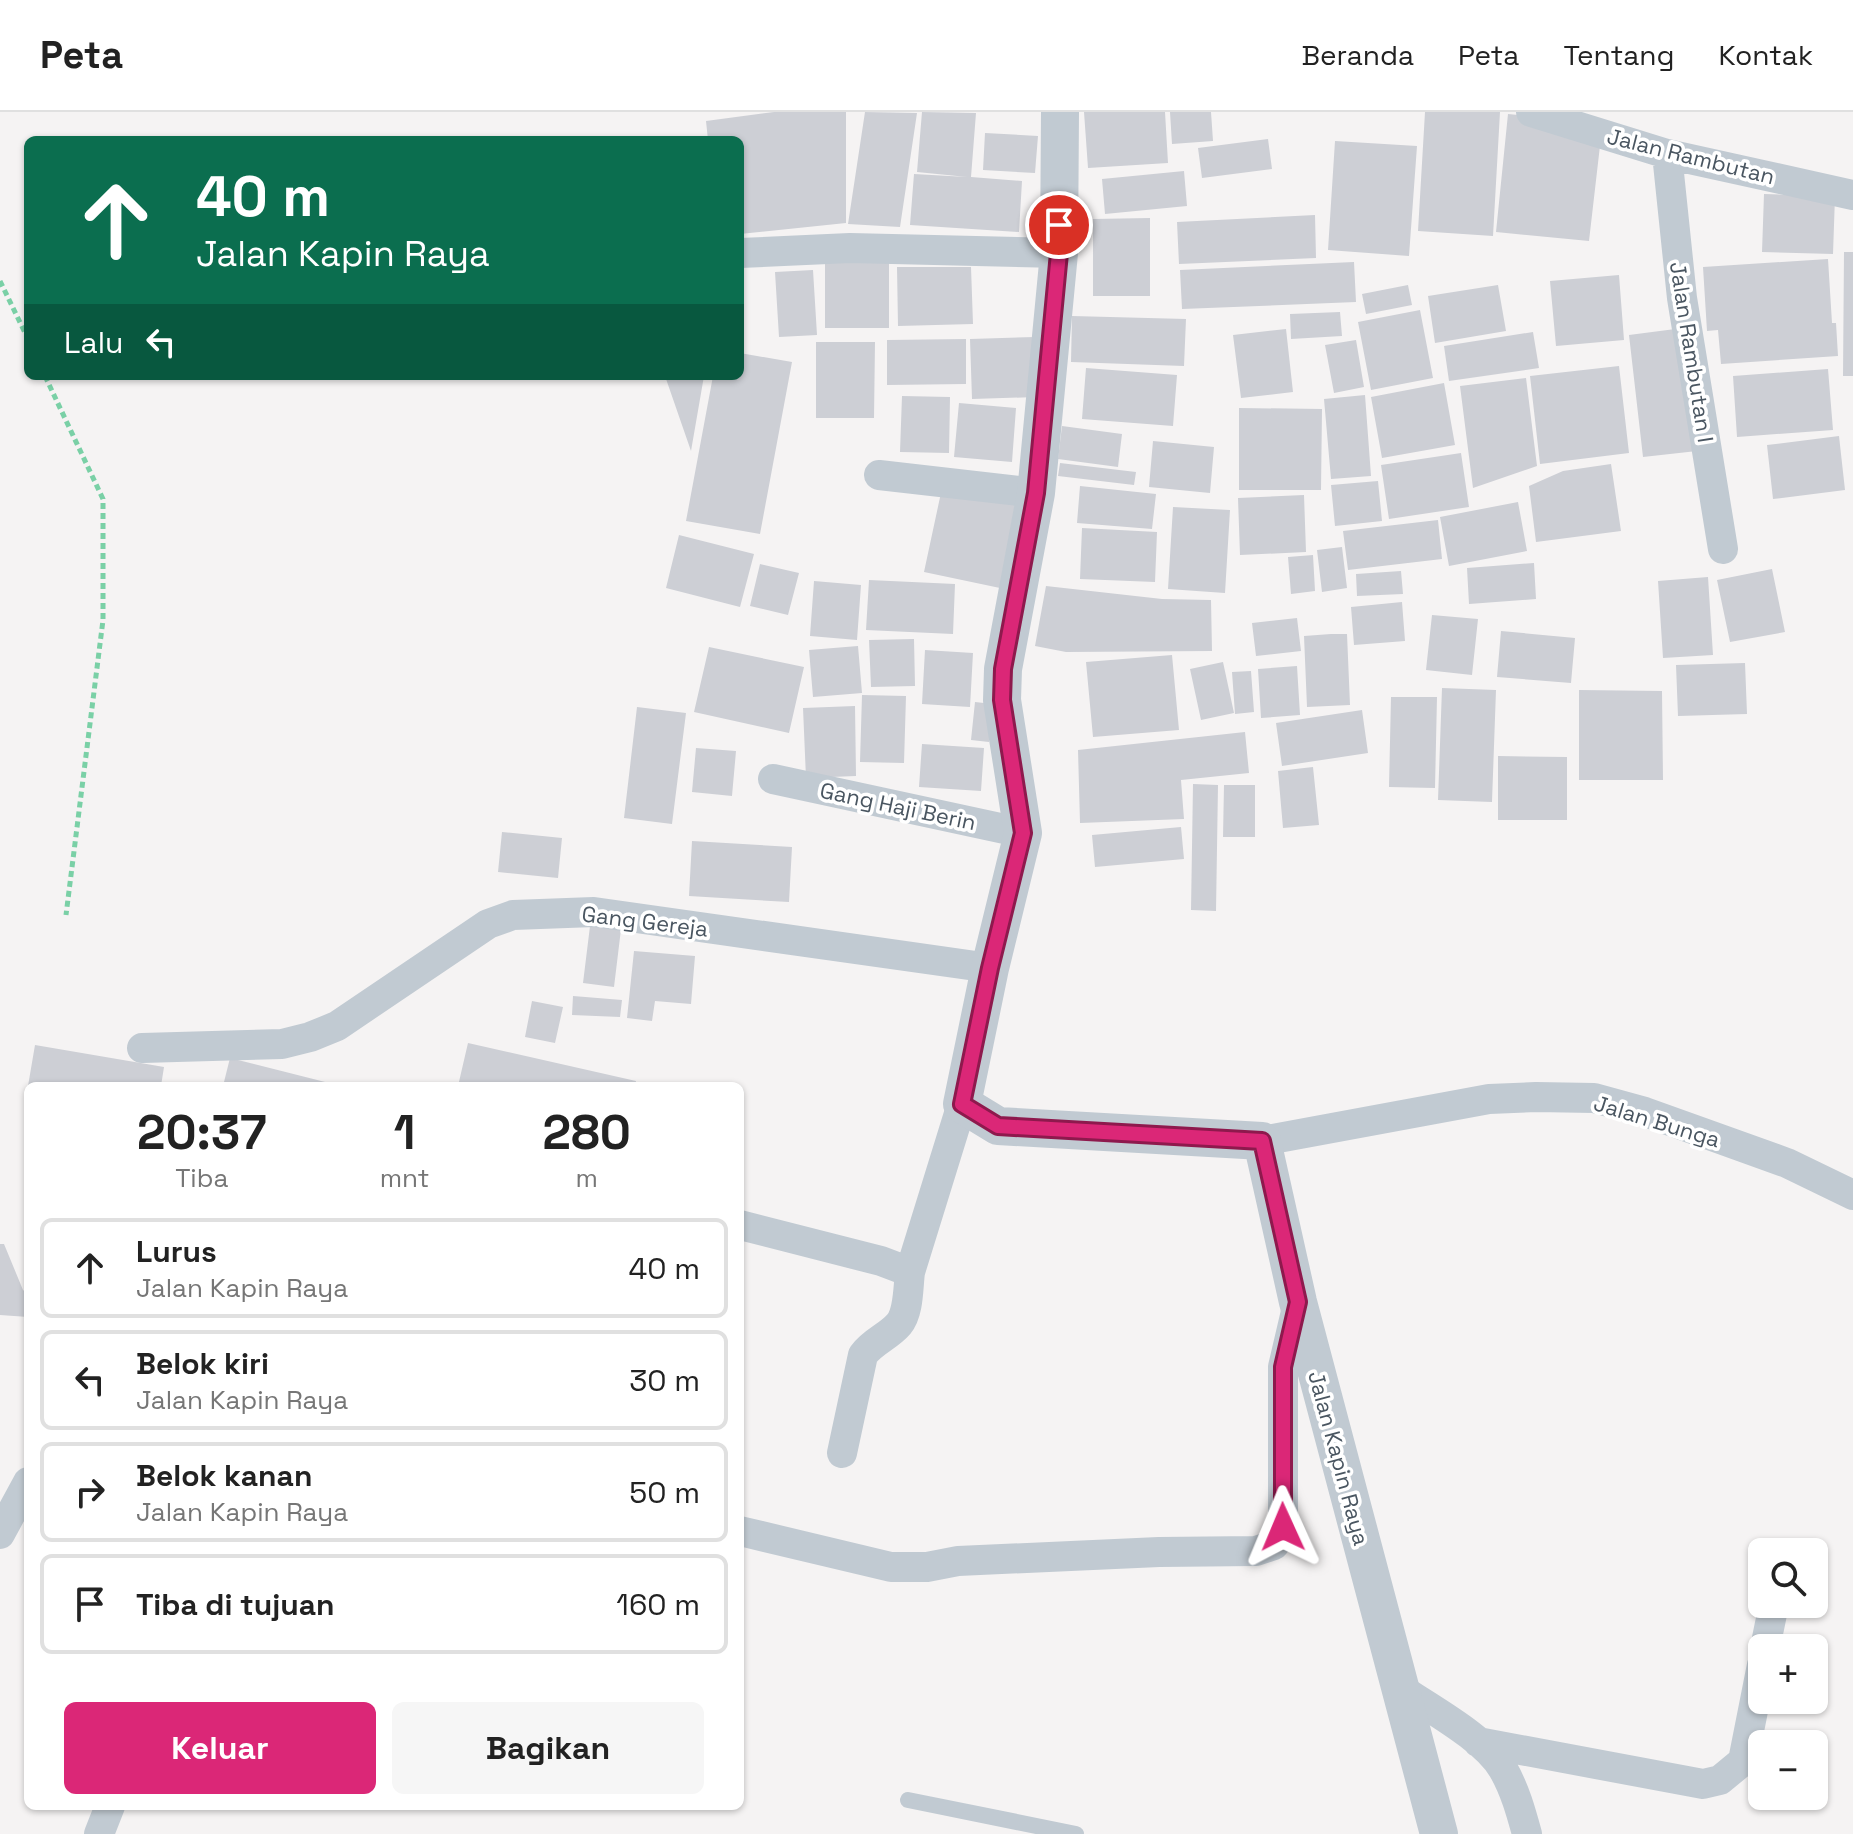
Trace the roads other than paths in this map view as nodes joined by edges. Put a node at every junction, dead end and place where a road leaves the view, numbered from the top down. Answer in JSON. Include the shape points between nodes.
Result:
{"nodes":[{"id":1,"x":1060,"y":112,"type":"edge"},
{"id":2,"x":1531,"y":112,"type":"edge"},
{"id":3,"x":1667,"y":154,"type":"junction"},
{"id":4,"x":1853,"y":195,"type":"edge"},
{"id":5,"x":744,"y":253,"type":"edge"},
{"id":6,"x":1059,"y":253,"type":"junction"},
{"id":7,"x":879,"y":475,"type":"dead end"},
{"id":8,"x":1036,"y":493,"type":"junction"},
{"id":9,"x":1723,"y":549,"type":"dead end"},
{"id":10,"x":773,"y":779,"type":"dead end"},
{"id":11,"x":1023,"y":833,"type":"junction"},
{"id":12,"x":990,"y":968,"type":"junction"},
{"id":13,"x":142,"y":1048,"type":"dead end"},
{"id":14,"x":962,"y":1104,"type":"junction"},
{"id":15,"x":1262,"y":1141,"type":"junction"},
{"id":16,"x":1853,"y":1195,"type":"edge"},
{"id":17,"x":744,"y":1226,"type":"edge"},
{"id":18,"x":910,"y":1272,"type":"junction"},
{"id":19,"x":1298,"y":1302,"type":"junction"},
{"id":20,"x":842,"y":1453,"type":"dead end"},
{"id":21,"x":24,"y":1489,"type":"edge"},
{"id":22,"x":744,"y":1532,"type":"edge"},
{"id":23,"x":0,"y":1534,"type":"edge"},
{"id":24,"x":1400,"y":1688,"type":"junction"},
{"id":25,"x":1752,"y":1714,"type":"edge"},
{"id":26,"x":1478,"y":1742,"type":"junction"},
{"id":27,"x":908,"y":1800,"type":"dead end"},
{"id":28,"x":108,"y":1810,"type":"edge"},
{"id":29,"x":1066,"y":1833,"type":"edge"},
{"id":30,"x":99,"y":1834,"type":"edge"},
{"id":31,"x":1439,"y":1834,"type":"edge"},
{"id":32,"x":1527,"y":1834,"type":"edge"}],
"edges":[{"from":1,"to":6,"type":"street"},
{"from":2,"to":3,"type":"street","name":"Jalan Rambutan"},
{"from":3,"to":4,"type":"street","name":"Jalan Rambutan"},
{"from":3,"to":9,"type":"street","name":"Jalan Rambutan I","via":[[1682,298]]},
{"from":5,"to":6,"type":"street","via":[[850,248]]},
{"from":6,"to":8,"type":"street"},
{"from":7,"to":8,"type":"street"},
{"from":8,"to":11,"type":"street","via":[[1003,669],[1002,700]]},
{"from":10,"to":11,"type":"street","name":"Gang Haji Berin"},
{"from":11,"to":12,"type":"street"},
{"from":12,"to":13,"type":"street","name":"Gang Gereja","via":[[594,912],[513,915],[488,924],[337,1026],[310,1037],[282,1044]]},
{"from":12,"to":14,"type":"street"},
{"from":14,"to":15,"type":"street","via":[[998,1126]]},
{"from":14,"to":18,"type":"street"},
{"from":15,"to":16,"type":"street","name":"Jalan Bunga","via":[[1489,1099],[1594,1098],[1787,1163]]},
{"from":15,"to":19,"type":"street","name":"Jalan Kapin Raya"},
{"from":17,"to":18,"type":"street"},
{"from":18,"to":20,"type":"street","via":[[899,1324],[863,1355]]},
{"from":19,"to":22,"type":"street","via":[[1283,1367],[1283,1527],[1281,1536],[1265,1549],[891,1567]]},
{"from":19,"to":24,"type":"street","name":"Jalan Kapin Raya"},
{"from":21,"to":23,"type":"street"},
{"from":24,"to":26,"type":"street"},
{"from":24,"to":31,"type":"street","name":"Jalan Kapin Raya"},
{"from":25,"to":26,"type":"street","via":[[1743,1761],[1720,1780],[1703,1784]]},
{"from":26,"to":32,"type":"street","via":[[1502,1766]]},
{"from":27,"to":29,"type":"lane"},
{"from":28,"to":30,"type":"street"}]}
